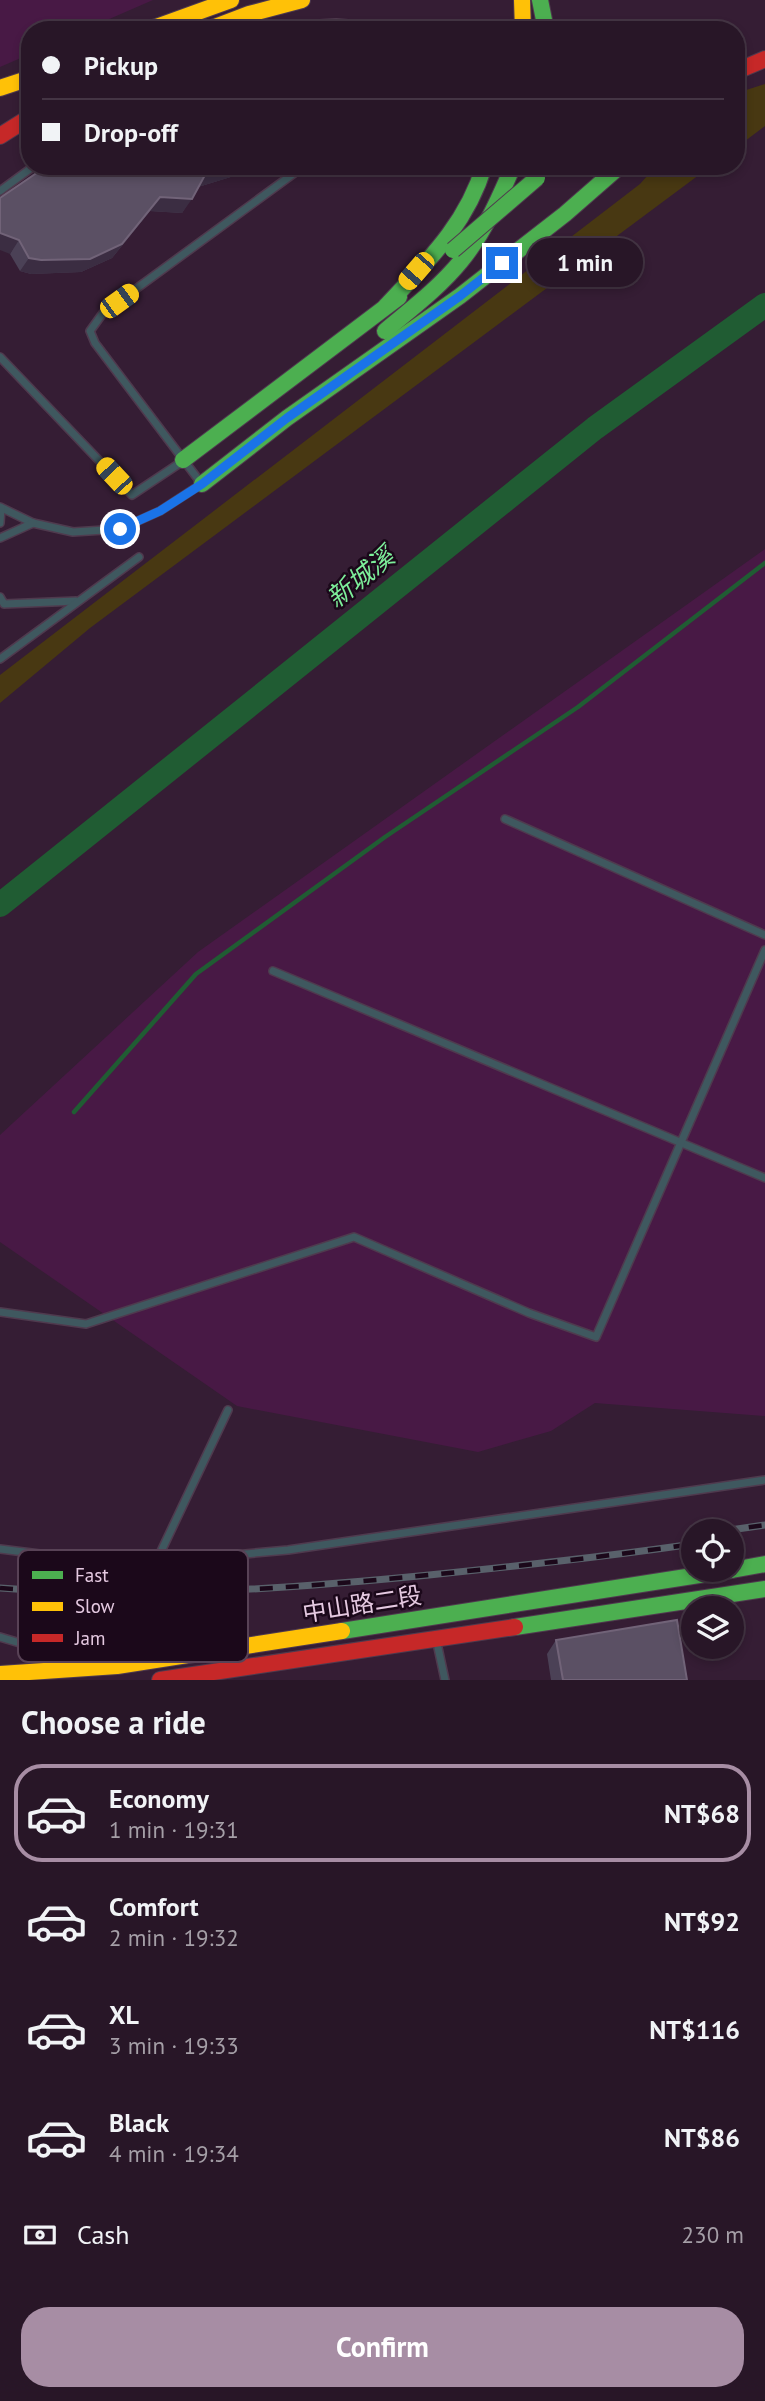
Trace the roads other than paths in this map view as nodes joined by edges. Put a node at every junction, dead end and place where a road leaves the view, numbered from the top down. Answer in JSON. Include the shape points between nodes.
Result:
{"nodes":[{"id":1,"x":187,"y":0,"type":"edge"},
{"id":2,"x":231,"y":0,"type":"edge"},
{"id":3,"x":302,"y":0,"type":"edge"},
{"id":4,"x":522,"y":0,"type":"edge"},
{"id":5,"x":540,"y":0,"type":"edge"},
{"id":6,"x":145,"y":21,"type":"edge"},
{"id":7,"x":173,"y":21,"type":"edge"},
{"id":8,"x":231,"y":21,"type":"edge"},
{"id":9,"x":523,"y":21,"type":"edge"},
{"id":10,"x":544,"y":21,"type":"edge"},
{"id":11,"x":765,"y":60,"type":"edge"},
{"id":12,"x":745,"y":68,"type":"edge"},
{"id":13,"x":21,"y":81,"type":"edge"},
{"id":14,"x":0,"y":88,"type":"edge"},
{"id":15,"x":21,"y":122,"type":"edge"},
{"id":16,"x":0,"y":135,"type":"edge"},
{"id":17,"x":22,"y":175,"type":"edge"},
{"id":18,"x":292,"y":175,"type":"edge"},
{"id":19,"x":481,"y":175,"type":"edge"},
{"id":20,"x":509,"y":175,"type":"edge"},
{"id":21,"x":539,"y":175,"type":"edge"},
{"id":22,"x":610,"y":175,"type":"edge"},
{"id":23,"x":0,"y":191,"type":"edge"},
{"id":24,"x":380,"y":313,"type":"junction"},
{"id":25,"x":0,"y":357,"type":"edge"},
{"id":26,"x":287,"y":418,"type":"junction"},
{"id":27,"x":184,"y":460,"type":"junction"},
{"id":28,"x":202,"y":484,"type":"junction"},
{"id":29,"x":1,"y":508,"type":"edge"},
{"id":30,"x":0,"y":523,"type":"edge"},
{"id":31,"x":33,"y":523,"type":"junction"},
{"id":32,"x":0,"y":538,"type":"edge"},
{"id":33,"x":138,"y":556,"type":"dead end"},
{"id":34,"x":0,"y":597,"type":"edge"},
{"id":35,"x":77,"y":601,"type":"junction"},
{"id":36,"x":0,"y":659,"type":"edge"},
{"id":37,"x":505,"y":819,"type":"dead end"},
{"id":38,"x":765,"y":935,"type":"edge"},
{"id":39,"x":765,"y":950,"type":"edge"},
{"id":40,"x":273,"y":971,"type":"dead end"},
{"id":41,"x":681,"y":1143,"type":"junction"},
{"id":42,"x":765,"y":1178,"type":"edge"},
{"id":43,"x":0,"y":1312,"type":"edge"},
{"id":44,"x":228,"y":1410,"type":"dead end"},
{"id":45,"x":765,"y":1480,"type":"edge"},
{"id":46,"x":0,"y":1549,"type":"edge"},
{"id":47,"x":162,"y":1550,"type":"edge"},
{"id":48,"x":18,"y":1551,"type":"edge"},
{"id":49,"x":248,"y":1554,"type":"edge"},
{"id":50,"x":765,"y":1564,"type":"edge"},
{"id":51,"x":744,"y":1568,"type":"edge"},
{"id":52,"x":681,"y":1578,"type":"edge"},
{"id":53,"x":765,"y":1589,"type":"edge"},
{"id":54,"x":0,"y":1637,"type":"edge"},
{"id":55,"x":437,"y":1639,"type":"junction"},
{"id":56,"x":18,"y":1642,"type":"edge"},
{"id":57,"x":248,"y":1646,"type":"edge"},
{"id":58,"x":143,"y":1662,"type":"edge"},
{"id":59,"x":0,"y":1674,"type":"edge"},
{"id":60,"x":69,"y":1675,"type":"edge"},
{"id":61,"x":160,"y":1680,"type":"edge"},
{"id":62,"x":445,"y":1680,"type":"edge"}],
"edges":[{"from":1,"to":6,"type":"main road"},
{"from":2,"to":7,"type":"main road"},
{"from":3,"to":8,"type":"main road"},
{"from":4,"to":9,"type":"main road"},
{"from":5,"to":10,"type":"main road"},
{"from":11,"to":12,"type":"main road"},
{"from":13,"to":14,"type":"main road"},
{"from":15,"to":16,"type":"main road"},
{"from":17,"to":23,"type":"lane"},
{"from":18,"to":27,"type":"lane","via":[[103,313],[90,331]]},
{"from":19,"to":24,"type":"main road","via":[[453,230]]},
{"from":20,"to":26,"type":"main road","via":[[480,235],[449,274]]},
{"from":21,"to":24,"type":"main road","bridge":true},
{"from":22,"to":26,"type":"main road","via":[[460,296]]},
{"from":24,"to":27,"type":"main road"},
{"from":25,"to":27,"type":"lane","via":[[132,495]]},
{"from":26,"to":28,"type":"main road"},
{"from":27,"to":28,"type":"lane"},
{"from":28,"to":31,"type":"lane","via":[[120,529],[73,532]]},
{"from":29,"to":30,"type":"lane"},
{"from":29,"to":31,"type":"lane"},
{"from":31,"to":32,"type":"lane"},
{"from":33,"to":35,"type":"lane"},
{"from":34,"to":35,"type":"lane","via":[[4,604]]},
{"from":35,"to":36,"type":"lane"},
{"from":37,"to":38,"type":"lane"},
{"from":39,"to":41,"type":"lane"},
{"from":40,"to":41,"type":"lane"},
{"from":41,"to":42,"type":"lane"},
{"from":41,"to":43,"type":"lane","via":[[596,1337],[354,1237],[86,1324]]},
{"from":44,"to":47,"type":"lane"},
{"from":45,"to":49,"type":"lane"},
{"from":46,"to":48,"type":"lane"},
{"from":50,"to":51,"type":"main road","name":"中山路二段"},
{"from":52,"to":57,"type":"main road","name":"中山路二段"},
{"from":53,"to":55,"type":"main road","name":"中山路二段"},
{"from":54,"to":56,"type":"lane"},
{"from":55,"to":61,"type":"main road","name":"中山路二段"},
{"from":55,"to":62,"type":"lane"},
{"from":58,"to":60,"type":"main road","name":"中山路二段"},
{"from":59,"to":60,"type":"main road","name":"中山路二段"}]}
